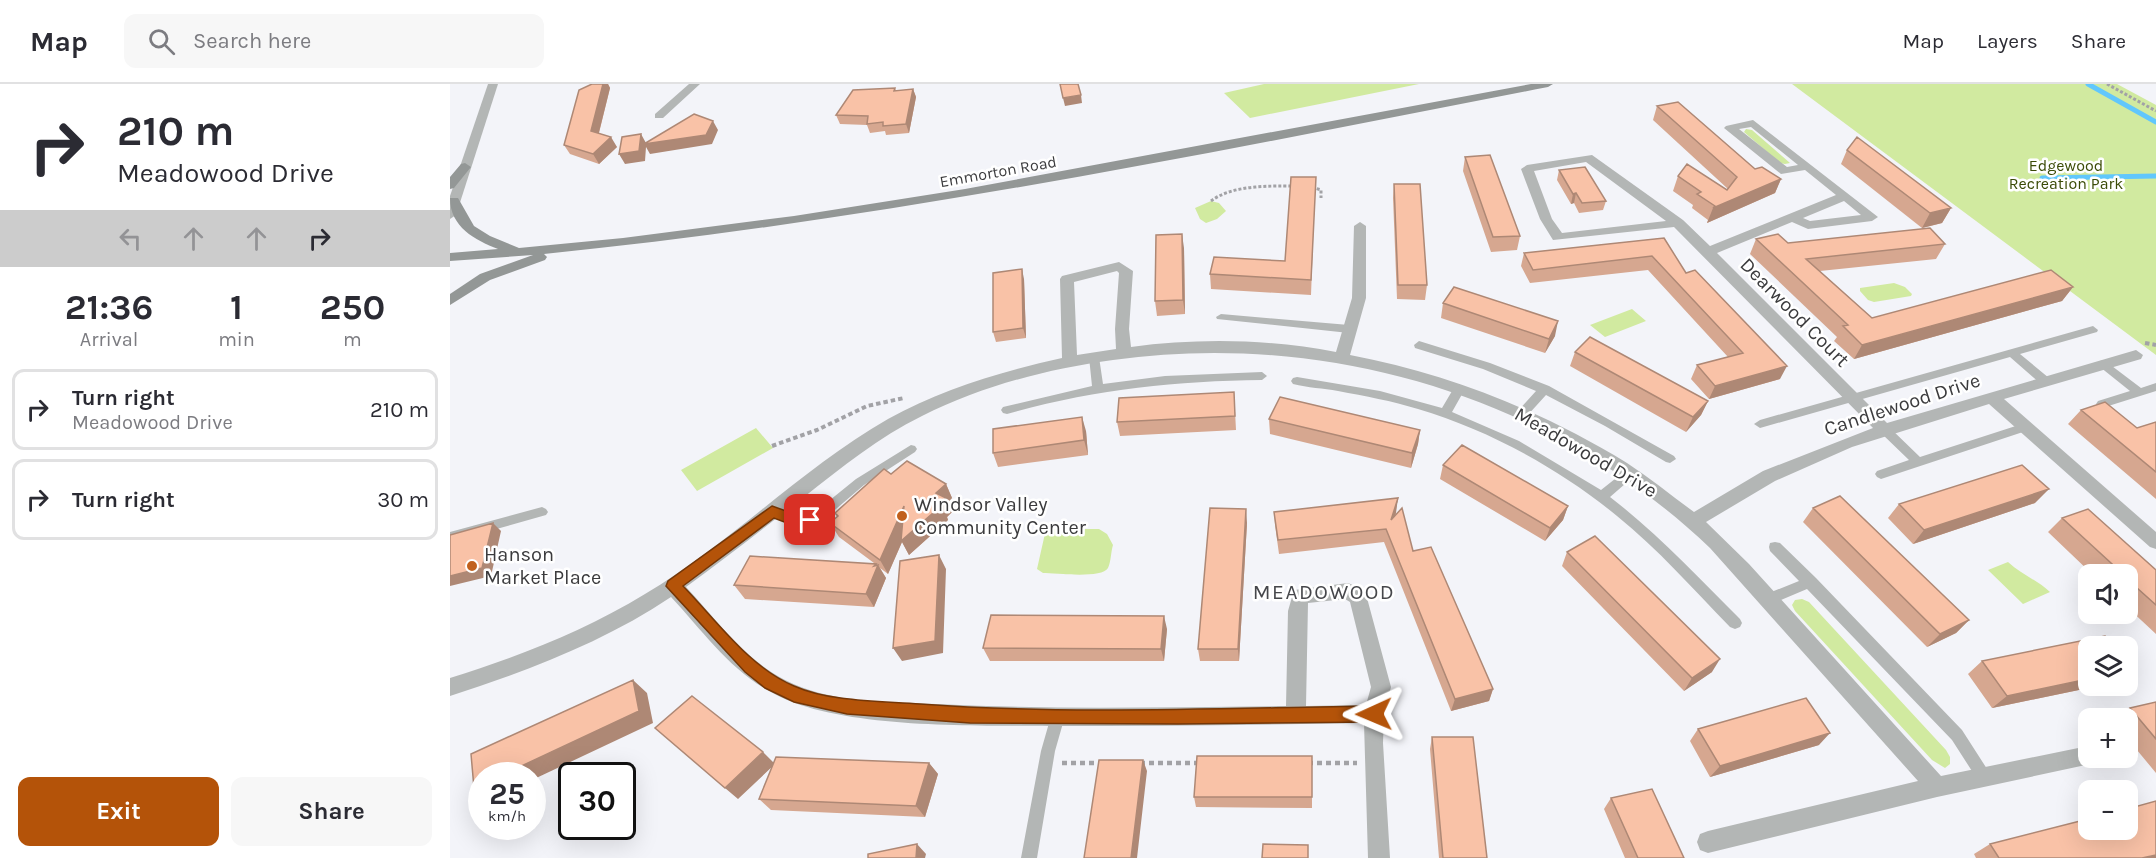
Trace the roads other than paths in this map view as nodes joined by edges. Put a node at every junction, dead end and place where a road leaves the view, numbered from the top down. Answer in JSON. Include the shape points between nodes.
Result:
{"nodes":[{"id":1,"x":493,"y":84,"type":"edge"},
{"id":2,"x":695,"y":84,"type":"edge"},
{"id":3,"x":1548,"y":84,"type":"edge"},
{"id":4,"x":659,"y":116,"type":"dead end"},
{"id":5,"x":1808,"y":166,"type":"junction"},
{"id":6,"x":465,"y":167,"type":"junction"},
{"id":7,"x":450,"y":185,"type":"edge"},
{"id":8,"x":1845,"y":196,"type":"junction"},
{"id":9,"x":454,"y":201,"type":"junction"},
{"id":10,"x":450,"y":214,"type":"edge"},
{"id":11,"x":1793,"y":218,"type":"junction"},
{"id":12,"x":1678,"y":223,"type":"junction"},
{"id":13,"x":1360,"y":226,"type":"dead end"},
{"id":14,"x":555,"y":250,"type":"junction"},
{"id":15,"x":1708,"y":252,"type":"junction"},
{"id":16,"x":522,"y":253,"type":"junction"},
{"id":17,"x":450,"y":257,"type":"edge"},
{"id":18,"x":450,"y":300,"type":"edge"},
{"id":19,"x":1221,"y":317,"type":"dead end"},
{"id":20,"x":1348,"y":329,"type":"junction"},
{"id":21,"x":2093,"y":330,"type":"dead end"},
{"id":22,"x":1419,"y":345,"type":"dead end"},
{"id":23,"x":2013,"y":352,"type":"junction"},
{"id":24,"x":1124,"y":353,"type":"junction"},
{"id":25,"x":2136,"y":355,"type":"dead end"},
{"id":26,"x":1341,"y":356,"type":"junction"},
{"id":27,"x":1094,"y":357,"type":"junction"},
{"id":28,"x":1070,"y":362,"type":"junction"},
{"id":29,"x":2104,"y":364,"type":"junction"},
{"id":30,"x":1262,"y":376,"type":"dead end"},
{"id":31,"x":1297,"y":381,"type":"dead end"},
{"id":32,"x":2045,"y":381,"type":"junction"},
{"id":33,"x":2156,"y":387,"type":"edge"},
{"id":34,"x":1098,"y":388,"type":"junction"},
{"id":35,"x":1459,"y":389,"type":"junction"},
{"id":36,"x":1545,"y":389,"type":"junction"},
{"id":37,"x":2139,"y":392,"type":"junction"},
{"id":38,"x":1852,"y":398,"type":"junction"},
{"id":39,"x":1991,"y":398,"type":"junction"},
{"id":40,"x":2102,"y":404,"type":"edge"},
{"id":41,"x":1007,"y":410,"type":"dead end"},
{"id":42,"x":1445,"y":414,"type":"junction"},
{"id":43,"x":1522,"y":414,"type":"junction"},
{"id":44,"x":1760,"y":424,"type":"dead end"},
{"id":45,"x":2025,"y":427,"type":"junction"},
{"id":46,"x":1885,"y":430,"type":"junction"},
{"id":47,"x":911,"y":449,"type":"dead end"},
{"id":48,"x":1670,"y":459,"type":"dead end"},
{"id":49,"x":1918,"y":462,"type":"junction"},
{"id":50,"x":1629,"y":474,"type":"junction"},
{"id":51,"x":1881,"y":474,"type":"dead end"},
{"id":52,"x":1601,"y":497,"type":"junction"},
{"id":53,"x":542,"y":512,"type":"dead end"},
{"id":54,"x":772,"y":512,"type":"junction"},
{"id":55,"x":1693,"y":521,"type":"junction"},
{"id":56,"x":450,"y":537,"type":"edge"},
{"id":57,"x":2156,"y":542,"type":"edge"},
{"id":58,"x":1775,"y":547,"type":"dead end"},
{"id":59,"x":1811,"y":582,"type":"junction"},
{"id":60,"x":673,"y":586,"type":"junction"},
{"id":61,"x":1769,"y":599,"type":"junction"},
{"id":62,"x":1735,"y":623,"type":"dead end"},
{"id":63,"x":450,"y":687,"type":"edge"},
{"id":64,"x":1374,"y":714,"type":"junction"},
{"id":65,"x":1296,"y":715,"type":"junction"},
{"id":66,"x":1058,"y":716,"type":"junction"},
{"id":67,"x":2078,"y":758,"type":"edge"},
{"id":68,"x":1984,"y":777,"type":"junction"},
{"id":69,"x":1937,"y":787,"type":"junction"},
{"id":70,"x":1708,"y":842,"type":"dead end"},
{"id":71,"x":1029,"y":858,"type":"edge"},
{"id":72,"x":1379,"y":858,"type":"edge"}],
"edges":[{"from":1,"to":6,"type":"street"},
{"from":2,"to":4,"type":"street"},
{"from":3,"to":14,"type":"main road","name":"Emmorton Road","via":[[947,197],[787,223]]},
{"from":5,"to":5,"type":"street","via":[[1753,123],[1730,128],[1785,171]]},
{"from":5,"to":8,"type":"street"},
{"from":6,"to":7,"type":"main road"},
{"from":6,"to":9,"type":"street"},
{"from":8,"to":11,"type":"street"},
{"from":8,"to":11,"type":"street","via":[[1872,217],[1808,225]]},
{"from":9,"to":10,"type":"street"},
{"from":9,"to":16,"type":"main road","via":[[465,226]]},
{"from":11,"to":15,"type":"street"},
{"from":12,"to":12,"type":"street","name":"Dearwood Court","via":[[1588,158],[1527,169],[1546,219],[1558,237]]},
{"from":12,"to":15,"type":"street","name":"Dearwood Court"},
{"from":13,"to":20,"type":"street","via":[[1359,298]]},
{"from":14,"to":16,"type":"main road","name":"Emmorton Road"},
{"from":14,"to":18,"type":"main road","via":[[485,277]]},
{"from":15,"to":38,"type":"street","name":"Dearwood Court"},
{"from":16,"to":17,"type":"main road","name":"Emmorton Road"},
{"from":19,"to":20,"type":"lane"},
{"from":20,"to":26,"type":"street"},
{"from":21,"to":23,"type":"lane"},
{"from":22,"to":36,"type":"lane","via":[[1473,360]]},
{"from":23,"to":32,"type":"lane"},
{"from":23,"to":38,"type":"lane"},
{"from":24,"to":26,"type":"street","name":"Meadowood Drive","via":[[1242,345]]},
{"from":24,"to":27,"type":"street","name":"Meadowood Drive"},
{"from":24,"to":28,"type":"street","via":[[1126,271],[1119,266],[1067,279]]},
{"from":25,"to":29,"type":"street","name":"Candlewood Drive"},
{"from":26,"to":35,"type":"street","name":"Meadowood Drive","via":[[1414,373]]},
{"from":27,"to":28,"type":"street","name":"Meadowood Drive"},
{"from":27,"to":34,"type":"lane"},
{"from":28,"to":54,"type":"street","name":"Meadowood Drive","via":[[998,379],[914,413],[865,443]]},
{"from":29,"to":32,"type":"street","name":"Candlewood Drive"},
{"from":29,"to":37,"type":"lane"},
{"from":30,"to":34,"type":"lane","via":[[1179,377]]},
{"from":31,"to":42,"type":"lane","via":[[1365,392]]},
{"from":32,"to":39,"type":"street","name":"Candlewood Drive"},
{"from":33,"to":37,"type":"lane"},
{"from":34,"to":41,"type":"lane"},
{"from":35,"to":42,"type":"lane"},
{"from":35,"to":43,"type":"street","name":"Meadowood Drive"},
{"from":36,"to":43,"type":"lane"},
{"from":36,"to":48,"type":"lane"},
{"from":37,"to":40,"type":"lane"},
{"from":38,"to":44,"type":"lane"},
{"from":38,"to":46,"type":"street","name":"Dearwood Court"},
{"from":39,"to":45,"type":"street"},
{"from":39,"to":46,"type":"street","name":"Candlewood Drive"},
{"from":42,"to":52,"type":"lane","via":[[1506,441]]},
{"from":43,"to":50,"type":"street","name":"Meadowood Drive"},
{"from":45,"to":49,"type":"lane"},
{"from":45,"to":57,"type":"street"},
{"from":46,"to":49,"type":"lane"},
{"from":46,"to":55,"type":"street","name":"Candlewood Drive","via":[[1768,476]]},
{"from":47,"to":54,"type":"lane","via":[[860,482],[818,517],[800,522]]},
{"from":49,"to":51,"type":"lane"},
{"from":50,"to":52,"type":"lane"},
{"from":50,"to":55,"type":"street","name":"Meadowood Drive"},
{"from":52,"to":62,"type":"lane","via":[[1657,543]]},
{"from":53,"to":56,"type":"lane"},
{"from":54,"to":60,"type":"street","name":"Meadowood Drive"},
{"from":55,"to":61,"type":"street","name":"Meadowood Drive"},
{"from":58,"to":59,"type":"lane"},
{"from":59,"to":61,"type":"lane"},
{"from":59,"to":68,"type":"lane","via":[[1957,735]]},
{"from":60,"to":63,"type":"street","name":"Meadowood Drive","via":[[559,649]]},
{"from":60,"to":66,"type":"street","via":[[750,667],[794,694],[837,705],[894,711]]},
{"from":61,"to":69,"type":"street","name":"Meadowood Drive"},
{"from":64,"to":65,"type":"street"},
{"from":64,"to":65,"type":"street","via":[[1381,687],[1358,598],[1348,591],[1300,596]]},
{"from":64,"to":72,"type":"street"},
{"from":65,"to":66,"type":"street"},
{"from":66,"to":71,"type":"lane"},
{"from":67,"to":68,"type":"street"},
{"from":68,"to":69,"type":"street"},
{"from":69,"to":70,"type":"street"}]}
